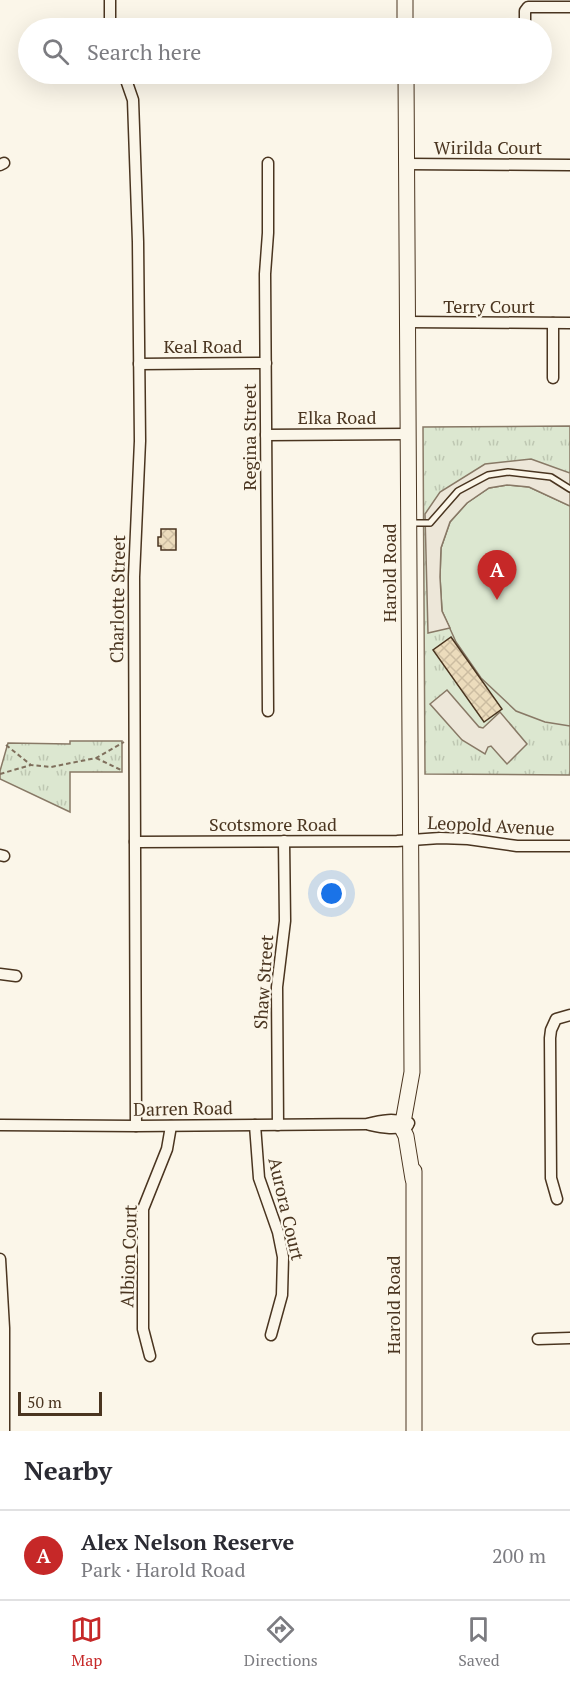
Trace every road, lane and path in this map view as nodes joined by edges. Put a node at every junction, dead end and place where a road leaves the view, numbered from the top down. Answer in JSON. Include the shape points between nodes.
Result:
{"nodes":[{"id":1,"x":110,"y":0,"type":"edge"},
{"id":2,"x":405,"y":0,"type":"edge"},
{"id":3,"x":570,"y":7,"type":"edge"},
{"id":4,"x":110,"y":18,"type":"edge"},
{"id":5,"x":405,"y":18,"type":"edge"},
{"id":6,"x":525,"y":18,"type":"edge"},
{"id":7,"x":127,"y":84,"type":"edge"},
{"id":8,"x":406,"y":84,"type":"edge"},
{"id":9,"x":268,"y":163,"type":"dead end"},
{"id":10,"x":406,"y":164,"type":"junction"},
{"id":11,"x":570,"y":165,"type":"edge"},
{"id":12,"x":407,"y":322,"type":"junction"},
{"id":13,"x":554,"y":323,"type":"junction"},
{"id":14,"x":570,"y":323,"type":"edge"},
{"id":15,"x":266,"y":363,"type":"junction"},
{"id":16,"x":139,"y":364,"type":"junction"},
{"id":17,"x":553,"y":378,"type":"dead end"},
{"id":18,"x":408,"y":434,"type":"junction"},
{"id":19,"x":266,"y":435,"type":"junction"},
{"id":20,"x":570,"y":489,"type":"edge"},
{"id":21,"x":409,"y":524,"type":"junction"},
{"id":22,"x":268,"y":711,"type":"dead end"},
{"id":23,"x":124,"y":742,"type":"dead end"},
{"id":24,"x":6,"y":745,"type":"dead end"},
{"id":25,"x":96,"y":758,"type":"junction"},
{"id":26,"x":31,"y":765,"type":"junction"},
{"id":27,"x":124,"y":771,"type":"dead end"},
{"id":28,"x":0,"y":774,"type":"edge"},
{"id":29,"x":411,"y":840,"type":"junction"},
{"id":30,"x":284,"y":841,"type":"junction"},
{"id":31,"x":135,"y":842,"type":"junction"},
{"id":32,"x":570,"y":846,"type":"edge"},
{"id":33,"x":0,"y":974,"type":"edge"},
{"id":34,"x":16,"y":976,"type":"dead end"},
{"id":35,"x":570,"y":1015,"type":"edge"},
{"id":36,"x":405,"y":1124,"type":"junction"},
{"id":37,"x":0,"y":1125,"type":"edge"},
{"id":38,"x":255,"y":1125,"type":"junction"},
{"id":39,"x":278,"y":1125,"type":"junction"},
{"id":40,"x":136,"y":1126,"type":"junction"},
{"id":41,"x":171,"y":1126,"type":"junction"},
{"id":42,"x":557,"y":1199,"type":"dead end"},
{"id":43,"x":0,"y":1259,"type":"edge"},
{"id":44,"x":271,"y":1335,"type":"dead end"},
{"id":45,"x":570,"y":1338,"type":"edge"},
{"id":46,"x":538,"y":1339,"type":"dead end"},
{"id":47,"x":150,"y":1356,"type":"dead end"},
{"id":48,"x":2,"y":1396,"type":"edge"},
{"id":49,"x":4,"y":1431,"type":"edge"},
{"id":50,"x":414,"y":1431,"type":"edge"}],
"edges":[{"from":1,"to":4,"type":"street"},
{"from":2,"to":5,"type":"street"},
{"from":3,"to":6,"type":"street","via":[[528,7]]},
{"from":7,"to":16,"type":"street","name":"Charlotte Street","via":[[133,100]]},
{"from":8,"to":10,"type":"street","name":"Harold Road"},
{"from":9,"to":15,"type":"street","name":"Regina Street"},
{"from":10,"to":11,"type":"street","name":"Wirilda Court"},
{"from":10,"to":12,"type":"street","name":"Harold Road"},
{"from":12,"to":13,"type":"street","name":"Terry Court"},
{"from":12,"to":18,"type":"street","name":"Harold Road"},
{"from":13,"to":14,"type":"street","name":"Terry Court"},
{"from":13,"to":17,"type":"street"},
{"from":15,"to":16,"type":"street","name":"Keal Road"},
{"from":15,"to":19,"type":"street","name":"Regina Street"},
{"from":16,"to":31,"type":"street","name":"Charlotte Street","via":[[134,577]]},
{"from":18,"to":19,"type":"street","name":"Elka Road"},
{"from":18,"to":21,"type":"street","name":"Harold Road"},
{"from":19,"to":22,"type":"street","name":"Regina Street"},
{"from":20,"to":21,"type":"lane","via":[[551,477],[508,472],[488,475],[458,491],[430,523]]},
{"from":21,"to":29,"type":"street","name":"Harold Road"},
{"from":23,"to":25,"type":"path"},
{"from":24,"to":26,"type":"path"},
{"from":25,"to":26,"type":"path","via":[[51,767]]},
{"from":25,"to":27,"type":"path"},
{"from":26,"to":28,"type":"path"},
{"from":29,"to":30,"type":"street","name":"Scotsmore Road"},
{"from":29,"to":32,"type":"street","name":"Leopold Avenue","via":[[454,838],[518,846]]},
{"from":29,"to":36,"type":"street","name":"Harold Road","via":[[412,1072],[417,1099]]},
{"from":30,"to":31,"type":"street","name":"Scotsmore Road"},
{"from":30,"to":39,"type":"street","name":"Shaw Street","via":[[285,921],[277,987]]},
{"from":31,"to":40,"type":"street","name":"Charlotte Street"},
{"from":33,"to":34,"type":"street"},
{"from":35,"to":42,"type":"street","via":[[556,1019],[550,1038],[551,1178]]},
{"from":36,"to":39,"type":"street","name":"Darren Road","via":[[384,1128],[367,1124]]},
{"from":36,"to":50,"type":"street","name":"Harold Road","via":[[416,1143]]},
{"from":37,"to":40,"type":"street","name":"Darren Road"},
{"from":38,"to":39,"type":"street","name":"Darren Road"},
{"from":38,"to":41,"type":"street","name":"Darren Road"},
{"from":38,"to":44,"type":"street","name":"Aurora Court","via":[[259,1178],[283,1257],[282,1295]]},
{"from":40,"to":41,"type":"street","name":"Darren Road"},
{"from":41,"to":47,"type":"street","name":"Albion Court","via":[[167,1149],[143,1209],[143,1329]]},
{"from":43,"to":48,"type":"street"},
{"from":45,"to":46,"type":"street"},
{"from":48,"to":49,"type":"street"}]}
